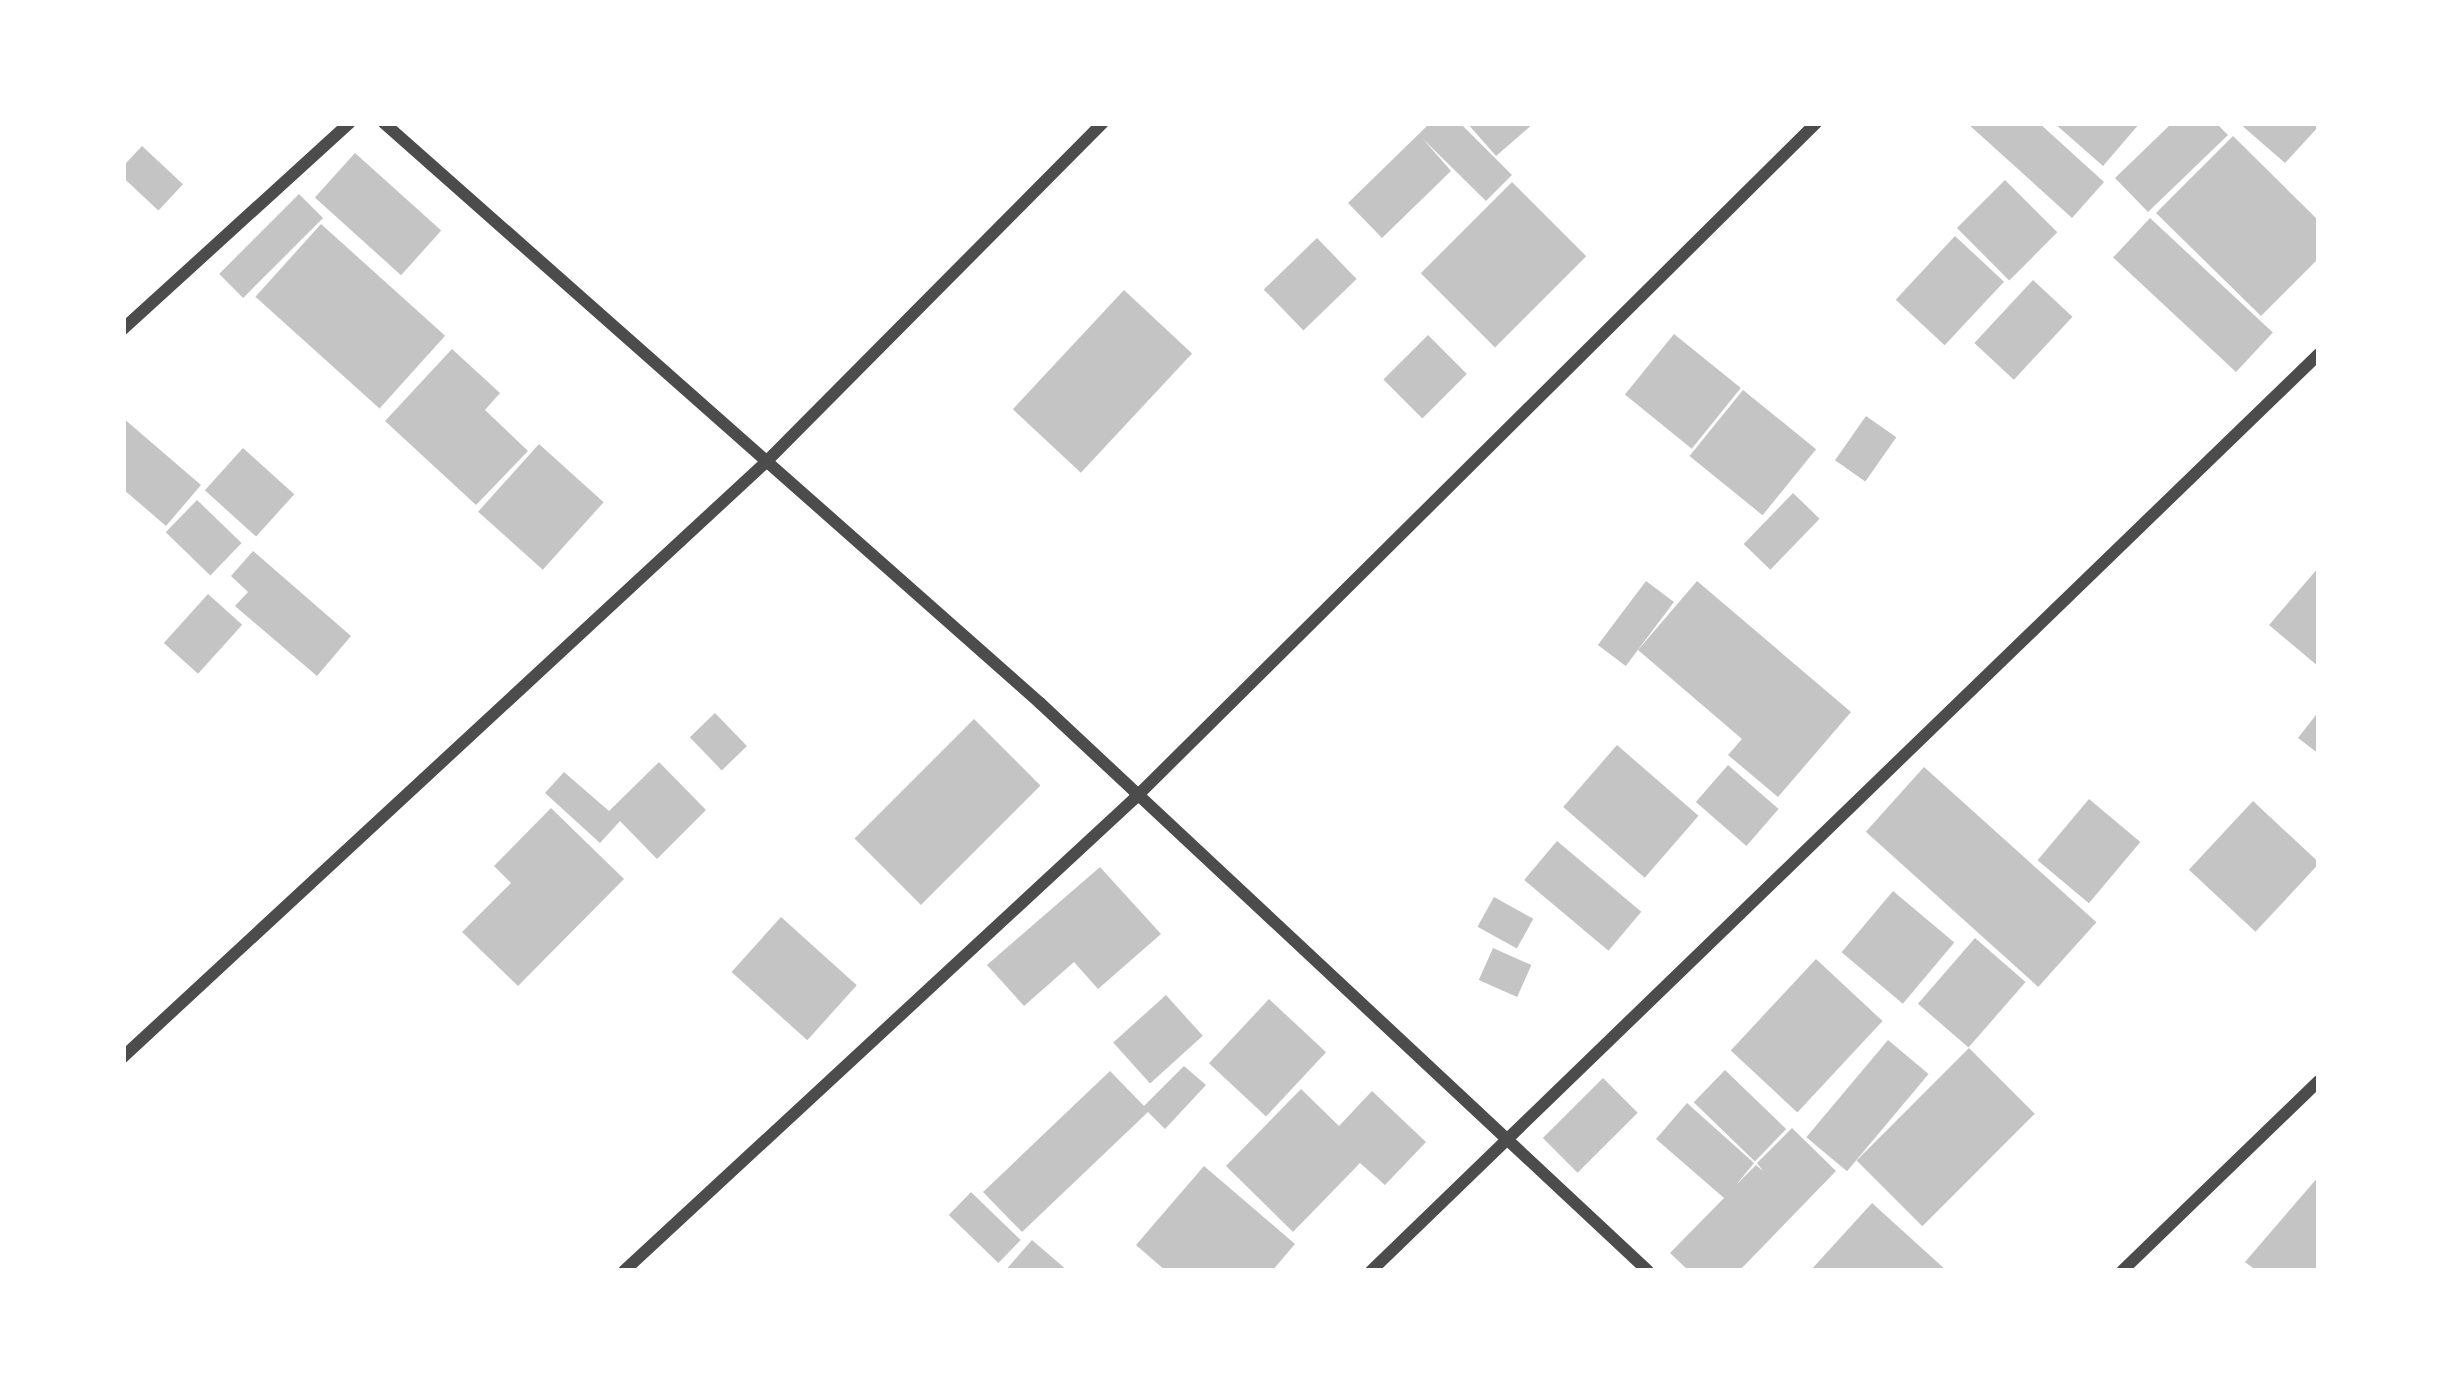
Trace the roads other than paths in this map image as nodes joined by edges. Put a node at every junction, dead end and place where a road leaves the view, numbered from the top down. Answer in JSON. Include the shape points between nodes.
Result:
{"nodes":[{"id":1,"x":349,"y":123,"type":"edge"},
{"id":2,"x":384,"y":123,"type":"edge"},
{"id":3,"x":1102,"y":123,"type":"edge"},
{"id":4,"x":1816,"y":123,"type":"edge"},
{"id":5,"x":123,"y":329,"type":"edge"},
{"id":6,"x":2319,"y":354,"type":"edge"},
{"id":7,"x":766,"y":462,"type":"junction"},
{"id":8,"x":1134,"y":799,"type":"junction"},
{"id":9,"x":123,"y":1057,"type":"edge"},
{"id":10,"x":2319,"y":1082,"type":"edge"},
{"id":11,"x":1511,"y":1142,"type":"junction"},
{"id":12,"x":624,"y":1271,"type":"edge"},
{"id":13,"x":1371,"y":1271,"type":"edge"},
{"id":14,"x":1648,"y":1271,"type":"edge"},
{"id":15,"x":2122,"y":1271,"type":"edge"}],
"edges":[{"from":1,"to":5,"type":"street"},
{"from":2,"to":7,"type":"street"},
{"from":3,"to":7,"type":"street"},
{"from":4,"to":8,"type":"street"},
{"from":6,"to":11,"type":"street"},
{"from":7,"to":8,"type":"street"},
{"from":7,"to":9,"type":"street"},
{"from":8,"to":11,"type":"street"},
{"from":8,"to":12,"type":"street"},
{"from":10,"to":15,"type":"street"},
{"from":11,"to":13,"type":"street"},
{"from":11,"to":14,"type":"street"}]}
